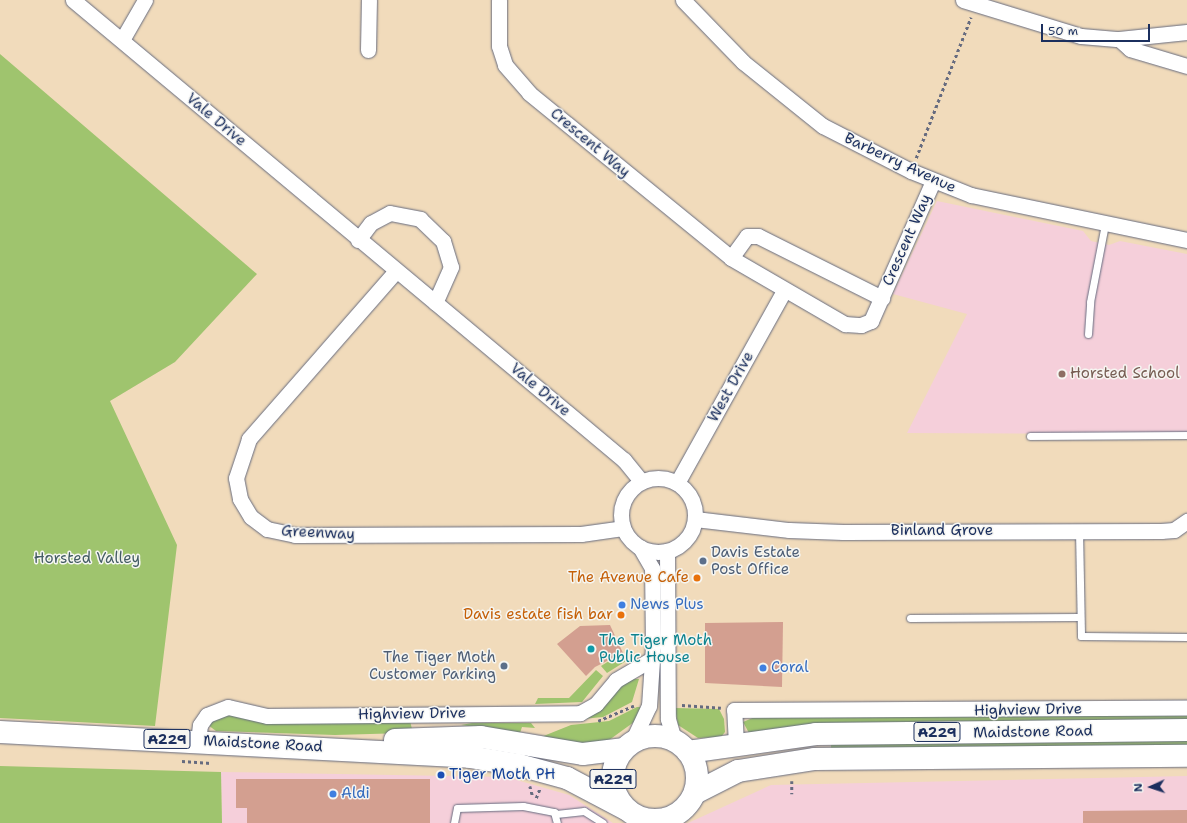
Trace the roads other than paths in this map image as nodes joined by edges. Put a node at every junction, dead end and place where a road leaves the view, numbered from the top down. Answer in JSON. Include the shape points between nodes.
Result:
{"nodes":[{"id":1,"x":73,"y":0,"type":"edge"},
{"id":2,"x":145,"y":0,"type":"edge"},
{"id":3,"x":369,"y":0,"type":"edge"},
{"id":4,"x":499,"y":0,"type":"edge"},
{"id":5,"x":683,"y":0,"type":"edge"},
{"id":6,"x":970,"y":2,"type":"edge"},
{"id":7,"x":1187,"y":32,"type":"edge"},
{"id":8,"x":1119,"y":39,"type":"junction"},
{"id":9,"x":122,"y":40,"type":"junction"},
{"id":10,"x":368,"y":50,"type":"dead end"},
{"id":11,"x":1187,"y":66,"type":"edge"},
{"id":12,"x":933,"y":181,"type":"junction"},
{"id":13,"x":1105,"y":224,"type":"junction"},
{"id":14,"x":358,"y":240,"type":"junction"},
{"id":15,"x":1187,"y":240,"type":"edge"},
{"id":16,"x":731,"y":258,"type":"junction"},
{"id":17,"x":395,"y":272,"type":"junction"},
{"id":18,"x":784,"y":291,"type":"junction"},
{"id":19,"x":882,"y":298,"type":"junction"},
{"id":20,"x":435,"y":302,"type":"junction"},
{"id":21,"x":1088,"y":334,"type":"dead end"},
{"id":22,"x":1187,"y":435,"type":"edge"},
{"id":23,"x":1030,"y":436,"type":"dead end"},
{"id":24,"x":641,"y":482,"type":"junction"},
{"id":25,"x":677,"y":483,"type":"junction"},
{"id":26,"x":695,"y":519,"type":"junction"},
{"id":27,"x":1187,"y":521,"type":"edge"},
{"id":28,"x":623,"y":528,"type":"junction"},
{"id":29,"x":1079,"y":530,"type":"junction"},
{"id":30,"x":640,"y":547,"type":"junction"},
{"id":31,"x":667,"y":551,"type":"junction"},
{"id":32,"x":1080,"y":617,"type":"junction"},
{"id":33,"x":910,"y":618,"type":"dead end"},
{"id":34,"x":1187,"y":637,"type":"edge"},
{"id":35,"x":652,"y":659,"type":"junction"},
{"id":36,"x":631,"y":672,"type":"junction"},
{"id":37,"x":652,"y":675,"type":"junction"},
{"id":38,"x":1187,"y":708,"type":"edge"},
{"id":39,"x":1187,"y":730,"type":"edge"},
{"id":40,"x":0,"y":732,"type":"edge"},
{"id":41,"x":198,"y":740,"type":"junction"},
{"id":42,"x":736,"y":744,"type":"junction"},
{"id":43,"x":628,"y":746,"type":"junction"},
{"id":44,"x":681,"y":746,"type":"junction"},
{"id":45,"x":334,"y":748,"type":"junction"},
{"id":46,"x":1187,"y":756,"type":"edge"},
{"id":47,"x":685,"y":808,"type":"edge"},
{"id":48,"x":556,"y":814,"type":"junction"},
{"id":49,"x":631,"y":814,"type":"edge"},
{"id":50,"x":454,"y":823,"type":"edge"},
{"id":51,"x":557,"y":823,"type":"edge"},
{"id":52,"x":603,"y":823,"type":"edge"}],
"edges":[{"from":1,"to":9,"type":"street","name":"Vale Drive"},
{"from":2,"to":9,"type":"street"},
{"from":3,"to":10,"type":"street"},
{"from":4,"to":16,"type":"street","name":"Crescent Way","via":[[499,46],[505,65],[515,78]]},
{"from":5,"to":12,"type":"street","name":"Barberry Avenue","via":[[744,62],[823,126]]},
{"from":6,"to":8,"type":"street","via":[[1081,36]]},
{"from":7,"to":8,"type":"street"},
{"from":8,"to":11,"type":"street","via":[[1130,50]]},
{"from":9,"to":14,"type":"street","name":"Vale Drive"},
{"from":12,"to":13,"type":"street","name":"Barberry Avenue","via":[[971,195]]},
{"from":12,"to":19,"type":"street","name":"Crescent Way"},
{"from":13,"to":15,"type":"street","name":"Barberry Avenue"},
{"from":13,"to":21,"type":"lane","via":[[1090,302]]},
{"from":14,"to":17,"type":"street","name":"Vale Drive"},
{"from":14,"to":20,"type":"street","via":[[371,223],[390,213],[420,219],[443,241],[451,267]]},
{"from":16,"to":18,"type":"street","name":"Crescent Way"},
{"from":16,"to":19,"type":"street","name":"Crescent Way","via":[[747,236],[758,236]]},
{"from":17,"to":20,"type":"street","name":"Vale Drive"},
{"from":17,"to":28,"type":"street","name":"Greenway","via":[[249,439],[236,478],[240,498],[251,517],[267,528],[295,536],[581,534]]},
{"from":18,"to":19,"type":"street","name":"Crescent Way","via":[[845,324],[861,325],[871,321]]},
{"from":18,"to":25,"type":"street","name":"West Drive"},
{"from":20,"to":24,"type":"street","name":"Vale Drive","via":[[624,460]]},
{"from":22,"to":23,"type":"lane"},
{"from":24,"to":25,"type":"street","via":[[663,478]]},
{"from":24,"to":28,"type":"street","via":[[623,501]]},
{"from":25,"to":26,"type":"street","via":[[693,502]]},
{"from":26,"to":29,"type":"street","name":"Binland Grove","via":[[816,532]]},
{"from":26,"to":31,"type":"street","via":[[686,540]]},
{"from":27,"to":29,"type":"street","name":"Binland Grove","via":[[1174,530]]},
{"from":28,"to":30,"type":"street"},
{"from":29,"to":32,"type":"lane"},
{"from":30,"to":31,"type":"street","via":[[652,552]]},
{"from":30,"to":35,"type":"street","via":[[652,568]]},
{"from":31,"to":44,"type":"street","via":[[668,719]]},
{"from":32,"to":33,"type":"lane"},
{"from":32,"to":34,"type":"lane","via":[[1081,636]]},
{"from":35,"to":36,"type":"street","name":"Highview Drive","via":[[644,661]]},
{"from":35,"to":37,"type":"street"},
{"from":36,"to":37,"type":"street"},
{"from":36,"to":41,"type":"street","name":"Highview Drive","via":[[616,680],[593,706],[580,713],[267,716],[228,707],[207,715],[200,725]]},
{"from":37,"to":43,"type":"street","via":[[648,710]]},
{"from":38,"to":42,"type":"street","name":"Highview Drive","via":[[734,710]]},
{"from":39,"to":42,"type":"main road","name":"Maidstone Road","number":"A229","via":[[816,734]]},
{"from":40,"to":41,"type":"main road","name":"Maidstone Road","number":"A229"},
{"from":41,"to":45,"type":"main road","name":"Maidstone Road","number":"A229"},
{"from":42,"to":44,"type":"main road","name":"Maidstone Road","number":"A229"},
{"from":43,"to":44,"type":"main road","number":"A229","via":[[652,736]]},
{"from":43,"to":45,"type":"main road","name":"Maidstone Road","number":"A229","via":[[577,754],[525,742],[481,737],[352,742]]},
{"from":43,"to":49,"type":"main road","number":"A229","via":[[613,776],[615,792]]},
{"from":44,"to":47,"type":"main road","via":[[696,768]]},
{"from":45,"to":49,"type":"main road","name":"Maidstone Road","number":"A229","via":[[352,753],[455,756],[515,764],[580,783]]},
{"from":46,"to":47,"type":"main road","name":"Maidstone Road","number":"A229","via":[[815,759],[738,771]]},
{"from":47,"to":49,"type":"main road","number":"A229","via":[[658,820]]},
{"from":48,"to":50,"type":"lane","via":[[534,807],[458,807],[454,812]]},
{"from":48,"to":51,"type":"lane"},
{"from":48,"to":52,"type":"lane","via":[[584,811]]}]}
